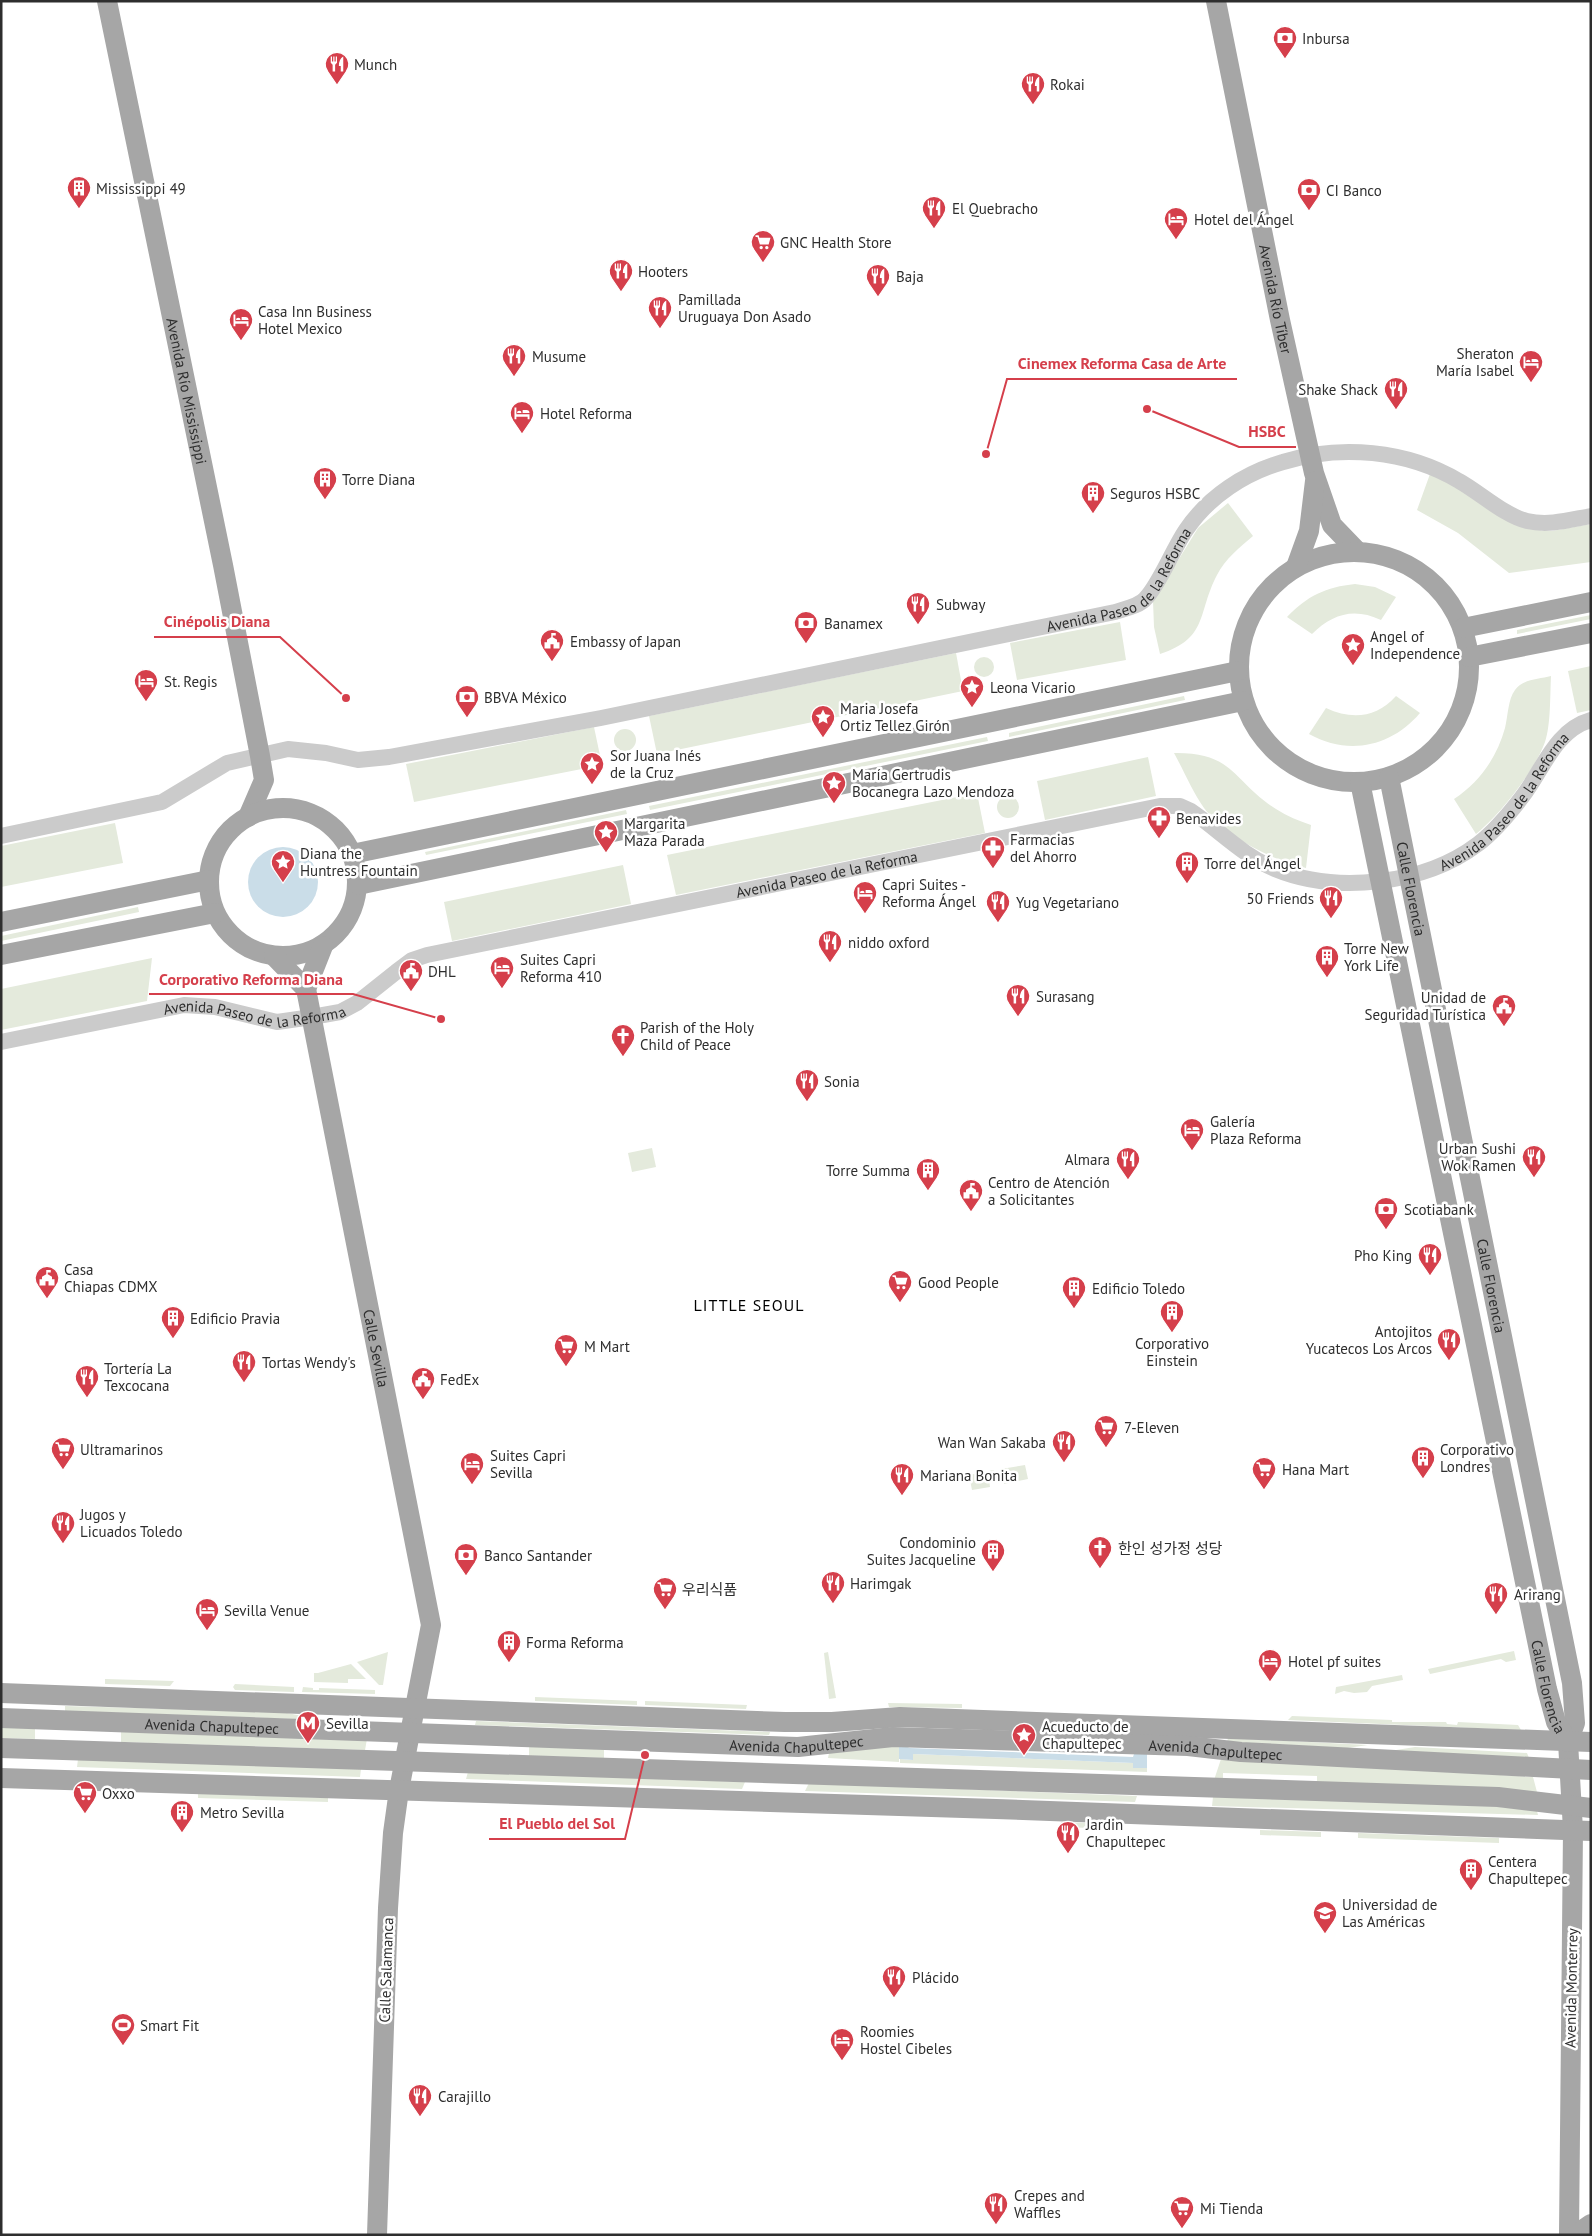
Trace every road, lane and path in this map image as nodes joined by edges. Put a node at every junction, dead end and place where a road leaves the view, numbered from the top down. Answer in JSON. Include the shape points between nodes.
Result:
{"nodes":[{"id":1,"x":107,"y":1,"type":"edge"},
{"id":2,"x":1216,"y":1,"type":"edge"},
{"id":3,"x":1310,"y":455,"type":"junction"},
{"id":4,"x":1316,"y":478,"type":"junction"},
{"id":5,"x":1591,"y":516,"type":"edge"},
{"id":6,"x":1358,"y":552,"type":"junction"},
{"id":7,"x":1296,"y":567,"type":"junction"},
{"id":8,"x":1591,"y":602,"type":"edge"},
{"id":9,"x":1463,"y":628,"type":"junction"},
{"id":10,"x":1591,"y":633,"type":"edge"},
{"id":11,"x":1469,"y":657,"type":"junction"},
{"id":12,"x":1238,"y":671,"type":"junction"},
{"id":13,"x":1244,"y":701,"type":"junction"},
{"id":14,"x":1591,"y":720,"type":"edge"},
{"id":15,"x":260,"y":756,"type":"junction"},
{"id":16,"x":1389,"y":776,"type":"junction"},
{"id":17,"x":264,"y":780,"type":"junction"},
{"id":18,"x":1360,"y":782,"type":"junction"},
{"id":19,"x":297,"y":810,"type":"junction"},
{"id":20,"x":248,"y":817,"type":"junction"},
{"id":21,"x":1,"y":836,"type":"edge"},
{"id":22,"x":352,"y":854,"type":"junction"},
{"id":23,"x":1409,"y":874,"type":"junction"},
{"id":24,"x":209,"y":880,"type":"junction"},
{"id":25,"x":1379,"y":880,"type":"junction"},
{"id":26,"x":358,"y":885,"type":"junction"},
{"id":27,"x":215,"y":913,"type":"junction"},
{"id":28,"x":1,"y":922,"type":"edge"},
{"id":29,"x":323,"y":946,"type":"junction"},
{"id":30,"x":1,"y":956,"type":"edge"},
{"id":31,"x":274,"y":956,"type":"junction"},
{"id":32,"x":306,"y":989,"type":"junction"},
{"id":33,"x":312,"y":1017,"type":"junction"},
{"id":34,"x":1,"y":1042,"type":"edge"},
{"id":35,"x":1,"y":1693,"type":"edge"},
{"id":36,"x":309,"y":1704,"type":"junction"},
{"id":37,"x":415,"y":1707,"type":"junction"},
{"id":38,"x":1,"y":1718,"type":"edge"},
{"id":39,"x":362,"y":1730,"type":"junction"},
{"id":40,"x":410,"y":1731,"type":"junction"},
{"id":41,"x":1036,"y":1732,"type":"junction"},
{"id":42,"x":1416,"y":1736,"type":"junction"},
{"id":43,"x":1568,"y":1742,"type":"junction"},
{"id":44,"x":1591,"y":1742,"type":"edge"},
{"id":45,"x":1,"y":1748,"type":"edge"},
{"id":46,"x":1346,"y":1758,"type":"junction"},
{"id":47,"x":405,"y":1761,"type":"junction"},
{"id":48,"x":1570,"y":1769,"type":"junction"},
{"id":49,"x":1591,"y":1770,"type":"edge"},
{"id":50,"x":1,"y":1778,"type":"edge"},
{"id":51,"x":399,"y":1790,"type":"junction"},
{"id":52,"x":1581,"y":1807,"type":"edge"},
{"id":53,"x":1582,"y":1831,"type":"edge"},
{"id":54,"x":1591,"y":2224,"type":"edge"},
{"id":55,"x":377,"y":2235,"type":"edge"},
{"id":56,"x":1569,"y":2235,"type":"edge"},
{"id":57,"x":1575,"y":2235,"type":"edge"}],
"edges":[{"from":1,"to":15,"type":"main road","name":"Avenida Río Mississippi","via":[[224,564]]},
{"from":2,"to":3,"type":"main road","name":"Avenida Río Tíber"},
{"from":3,"to":4,"type":"main road","name":"Avenida Río Tíber"},
{"from":3,"to":5,"type":"street","name":"Avenida Paseo de la Reforma","via":[[1367,453],[1417,462],[1459,480],[1524,520],[1552,524]]},
{"from":3,"to":15,"type":"street","name":"Avenida Paseo de la Reforma","via":[[1245,476],[1207,504],[1186,529],[1145,600],[1115,612],[610,717],[389,757],[358,760],[288,749]]},
{"from":4,"to":6,"type":"main road","name":"Avenida Río Tíber","via":[[1332,525]]},
{"from":4,"to":7,"type":"main road","name":"Avenida Río Tíber","via":[[1308,531]]},
{"from":6,"to":7,"type":"main road","via":[[1328,554]]},
{"from":6,"to":9,"type":"main road","via":[[1395,559],[1428,579],[1452,606]]},
{"from":7,"to":12,"type":"main road","via":[[1270,587],[1249,617],[1239,652]]},
{"from":8,"to":9,"type":"main road"},
{"from":9,"to":11,"type":"main road"},
{"from":10,"to":11,"type":"main road"},
{"from":11,"to":16,"type":"main road","via":[[1468,686],[1455,724],[1430,754],[1414,766]]},
{"from":12,"to":13,"type":"main road"},
{"from":12,"to":22,"type":"main road"},
{"from":13,"to":18,"type":"main road","via":[[1263,739],[1291,764],[1324,778]]},
{"from":13,"to":26,"type":"main road"},
{"from":14,"to":23,"type":"street","name":"Avenida Paseo de la Reforma","via":[[1573,727],[1560,739],[1514,807],[1478,844],[1456,858]]},
{"from":15,"to":17,"type":"main road","name":"Avenida Río Mississippi"},
{"from":15,"to":21,"type":"street","name":"Avenida Paseo de la Reforma","via":[[226,763],[162,802]]},
{"from":16,"to":18,"type":"main road"},
{"from":16,"to":23,"type":"main road","name":"Calle Florencia"},
{"from":17,"to":19,"type":"main road","via":[[277,797]]},
{"from":17,"to":20,"type":"main road"},
{"from":18,"to":25,"type":"main road","name":"Calle Florencia"},
{"from":19,"to":20,"type":"main road","via":[[285,807]]},
{"from":19,"to":22,"type":"main road","via":[[309,812],[330,824],[346,841]]},
{"from":20,"to":24,"type":"main road","via":[[238,822],[221,840],[210,863]]},
{"from":22,"to":26,"type":"main road"},
{"from":23,"to":25,"type":"street","name":"Avenida Paseo de la Reforma"},
{"from":23,"to":43,"type":"main road","name":"Calle Florencia","via":[[1572,1684],[1575,1723]]},
{"from":24,"to":27,"type":"main road"},
{"from":24,"to":28,"type":"main road"},
{"from":25,"to":33,"type":"street","name":"Avenida Paseo de la Reforma","via":[[1329,882],[1274,869],[1235,845],[1191,811],[1180,806],[1160,806],[427,955],[412,960],[357,1003],[340,1012]]},
{"from":25,"to":43,"type":"main road","name":"Calle Florencia","via":[[1547,1688],[1556,1722]]},
{"from":26,"to":29,"type":"main road","via":[[353,910],[341,930]]},
{"from":27,"to":30,"type":"main road"},
{"from":27,"to":31,"type":"main road","via":[[229,934],[249,949]]},
{"from":29,"to":31,"type":"main road","via":[[299,956]]},
{"from":29,"to":32,"type":"main road"},
{"from":31,"to":32,"type":"main road"},
{"from":32,"to":33,"type":"main road","name":"Calle Sevilla"},
{"from":33,"to":34,"type":"street","name":"Avenida Paseo de la Reforma","via":[[286,1022],[270,1021],[215,1007],[184,1005]]},
{"from":33,"to":37,"type":"main road","name":"Calle Sevilla","via":[[431,1625]]},
{"from":35,"to":36,"type":"main road","name":"Avenida Chapultepec"},
{"from":36,"to":37,"type":"main road","name":"Avenida Chapultepec"},
{"from":36,"to":39,"type":"main road"},
{"from":37,"to":40,"type":"main road","name":"Calle Salamanca"},
{"from":37,"to":41,"type":"main road","name":"Avenida Chapultepec","via":[[810,1723],[900,1717]]},
{"from":38,"to":39,"type":"main road","name":"Avenida Chapultepec"},
{"from":39,"to":40,"type":"main road","name":"Avenida Chapultepec"},
{"from":40,"to":41,"type":"main road","name":"Avenida Chapultepec","via":[[798,1747],[893,1737]]},
{"from":40,"to":47,"type":"main road","name":"Calle Salamanca"},
{"from":41,"to":42,"type":"main road","name":"Avenida Chapultepec"},
{"from":41,"to":46,"type":"main road","name":"Avenida Chapultepec","via":[[1241,1752]]},
{"from":42,"to":43,"type":"main road","name":"Avenida Chapultepec"},
{"from":42,"to":46,"type":"main road"},
{"from":43,"to":44,"type":"main road","name":"Avenida Chapultepec"},
{"from":43,"to":48,"type":"main road","name":"Avenida Monterrey"},
{"from":45,"to":47,"type":"main road","name":"Avenida Chapultepec"},
{"from":46,"to":48,"type":"main road","name":"Avenida Chapultepec"},
{"from":47,"to":51,"type":"main road","name":"Calle Salamanca"},
{"from":47,"to":52,"type":"main road","name":"Avenida Chapultepec","via":[[1498,1797]]},
{"from":48,"to":49,"type":"main road","name":"Avenida Chapultepec"},
{"from":48,"to":52,"type":"main road","name":"Avenida Monterrey"},
{"from":50,"to":51,"type":"main road"},
{"from":51,"to":53,"type":"main road"},
{"from":51,"to":55,"type":"main road","name":"Calle Salamanca","via":[[388,1908]]},
{"from":52,"to":53,"type":"main road","name":"Avenida Monterrey"},
{"from":53,"to":56,"type":"main road","name":"Avenida Monterrey"},
{"from":54,"to":57,"type":"main road"}]}
